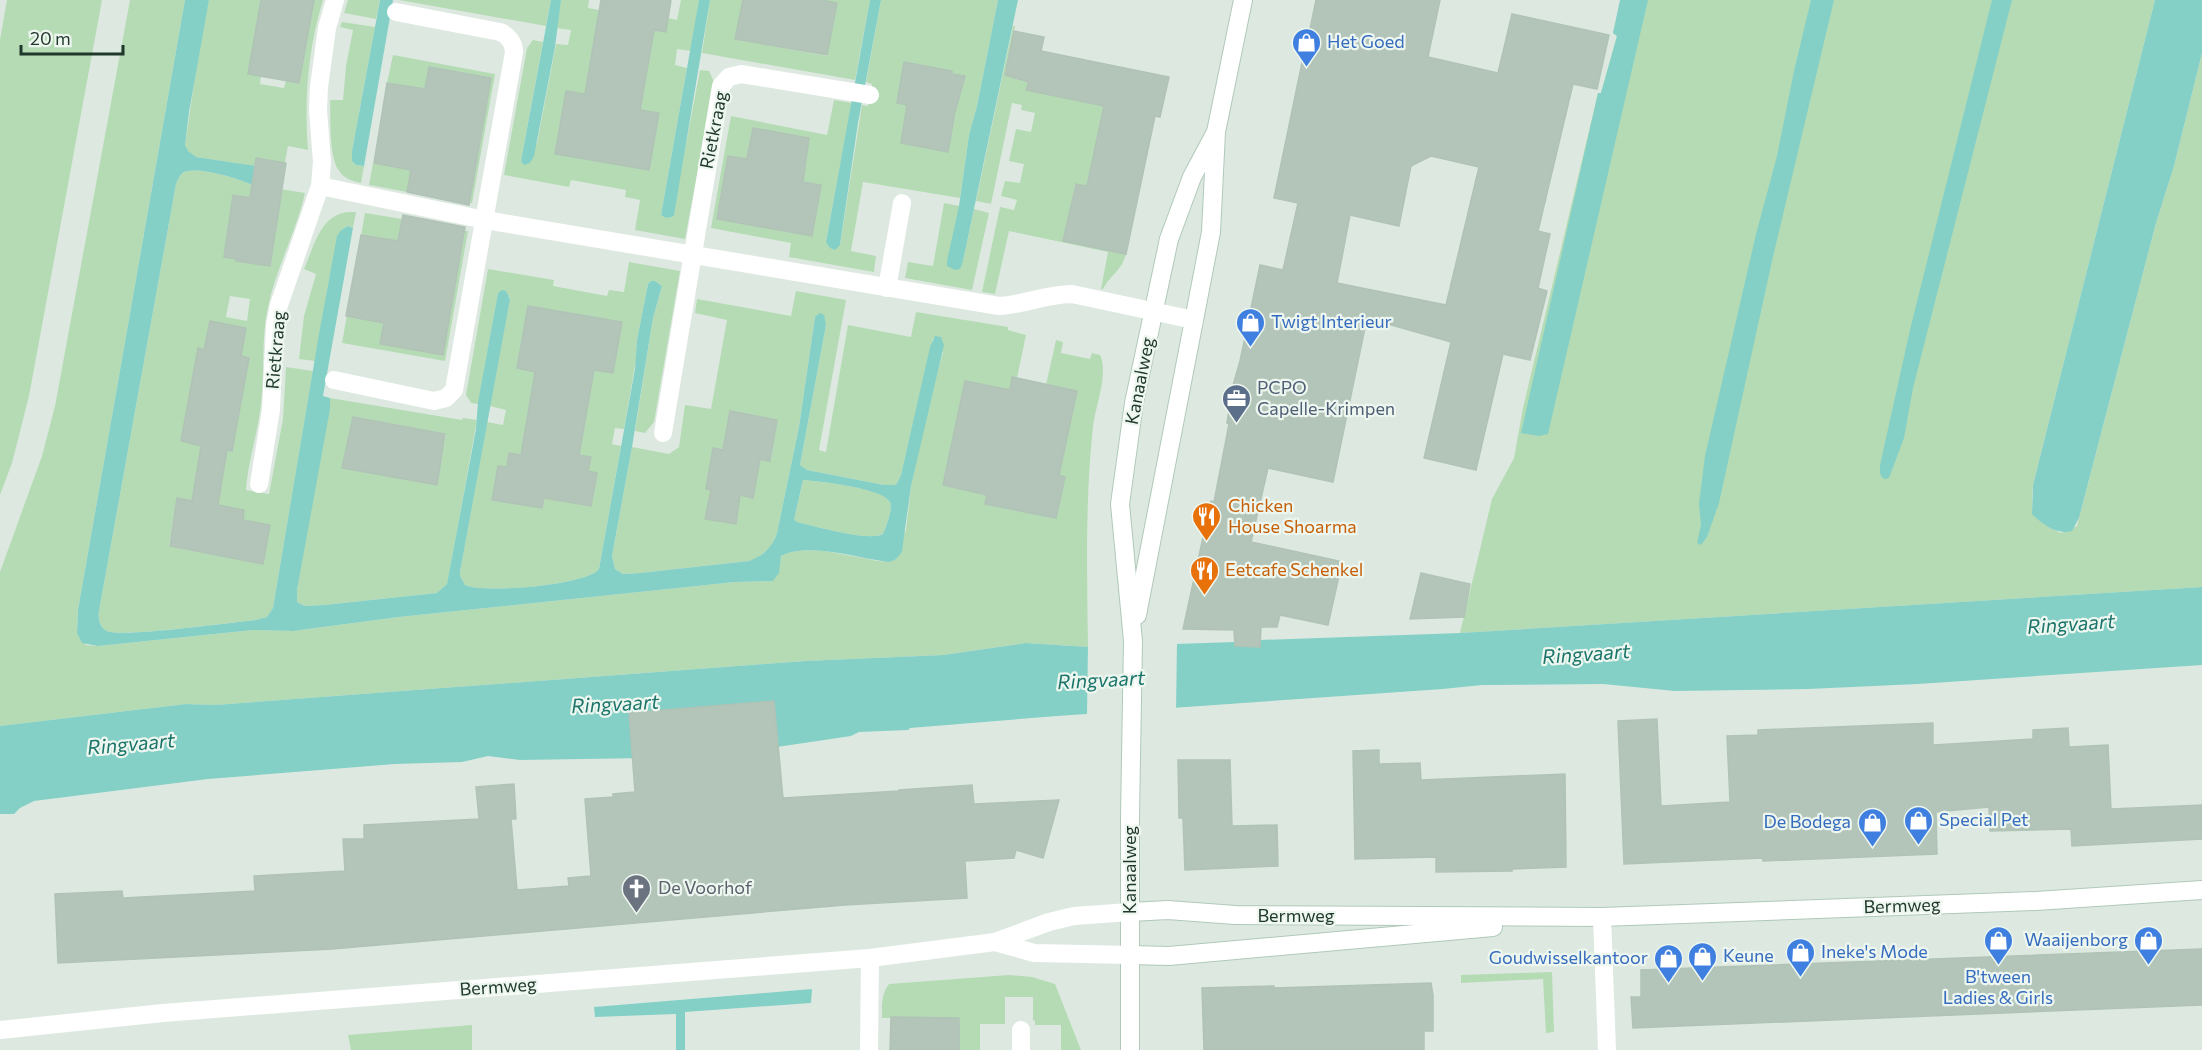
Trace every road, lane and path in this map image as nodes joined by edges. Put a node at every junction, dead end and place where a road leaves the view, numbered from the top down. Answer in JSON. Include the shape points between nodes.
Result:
{"nodes":[{"id":1,"x":335,"y":0,"type":"edge"},
{"id":2,"x":1243,"y":0,"type":"edge"},
{"id":3,"x":396,"y":12,"type":"dead end"},
{"id":4,"x":870,"y":95,"type":"dead end"},
{"id":5,"x":1216,"y":132,"type":"junction"},
{"id":6,"x":320,"y":186,"type":"junction"},
{"id":7,"x":902,"y":203,"type":"dead end"},
{"id":8,"x":485,"y":220,"type":"junction"},
{"id":9,"x":692,"y":255,"type":"junction"},
{"id":10,"x":888,"y":288,"type":"junction"},
{"id":11,"x":1153,"y":312,"type":"junction"},
{"id":12,"x":1194,"y":320,"type":"junction"},
{"id":13,"x":334,"y":380,"type":"dead end"},
{"id":14,"x":663,"y":433,"type":"dead end"},
{"id":15,"x":259,"y":484,"type":"dead end"},
{"id":16,"x":1132,"y":640,"type":"junction"},
{"id":17,"x":2202,"y":890,"type":"edge"},
{"id":18,"x":1130,"y":912,"type":"junction"},
{"id":19,"x":1602,"y":917,"type":"junction"},
{"id":20,"x":995,"y":942,"type":"junction"},
{"id":21,"x":1131,"y":955,"type":"junction"},
{"id":22,"x":870,"y":958,"type":"junction"},
{"id":23,"x":0,"y":1030,"type":"edge"},
{"id":24,"x":1021,"y":1030,"type":"dead end"},
{"id":25,"x":869,"y":1050,"type":"edge"},
{"id":26,"x":1021,"y":1050,"type":"edge"},
{"id":27,"x":1130,"y":1050,"type":"edge"},
{"id":28,"x":1607,"y":1050,"type":"edge"}],
"edges":[{"from":1,"to":6,"type":"street","name":"Rietkraag","via":[[319,87]]},
{"from":2,"to":5,"type":"street","name":"Kanaalweg"},
{"from":3,"to":8,"type":"street","via":[[500,32],[514,47]]},
{"from":4,"to":9,"type":"street","name":"Rietkraag","via":[[741,74],[729,77],[720,90]]},
{"from":5,"to":11,"type":"street","name":"Kanaalweg","via":[[1179,209]]},
{"from":5,"to":12,"type":"street","name":"Kanaalweg","via":[[1211,232]]},
{"from":6,"to":8,"type":"street"},
{"from":6,"to":15,"type":"street","name":"Rietkraag","via":[[275,324],[271,410]]},
{"from":7,"to":10,"type":"street"},
{"from":8,"to":9,"type":"street"},
{"from":8,"to":13,"type":"street","via":[[456,385],[451,394],[434,401]]},
{"from":9,"to":10,"type":"street"},
{"from":9,"to":14,"type":"street","name":"Rietkraag"},
{"from":10,"to":11,"type":"street","via":[[999,306],[1072,294]]},
{"from":11,"to":12,"type":"street"},
{"from":11,"to":16,"type":"street","name":"Kanaalweg","via":[[1134,403],[1120,504]]},
{"from":12,"to":16,"type":"street","name":"Kanaalweg"},
{"from":16,"to":18,"type":"street","name":"Kanaalweg"},
{"from":17,"to":19,"type":"street","name":"Bermweg","via":[[2036,901]]},
{"from":18,"to":19,"type":"street","name":"Bermweg"},
{"from":18,"to":20,"type":"street","name":"Bermweg","via":[[1074,916]]},
{"from":18,"to":21,"type":"street","name":"Kanaalweg"},
{"from":19,"to":21,"type":"street","name":"Bermweg","via":[[1169,956]]},
{"from":19,"to":28,"type":"street"},
{"from":20,"to":21,"type":"street","name":"Bermweg","via":[[1034,953]]},
{"from":20,"to":22,"type":"street","name":"Bermweg"},
{"from":21,"to":27,"type":"street","name":"Kanaalweg"},
{"from":22,"to":23,"type":"street","name":"Bermweg","via":[[163,1013]]},
{"from":22,"to":25,"type":"street"},
{"from":24,"to":26,"type":"street"}]}
